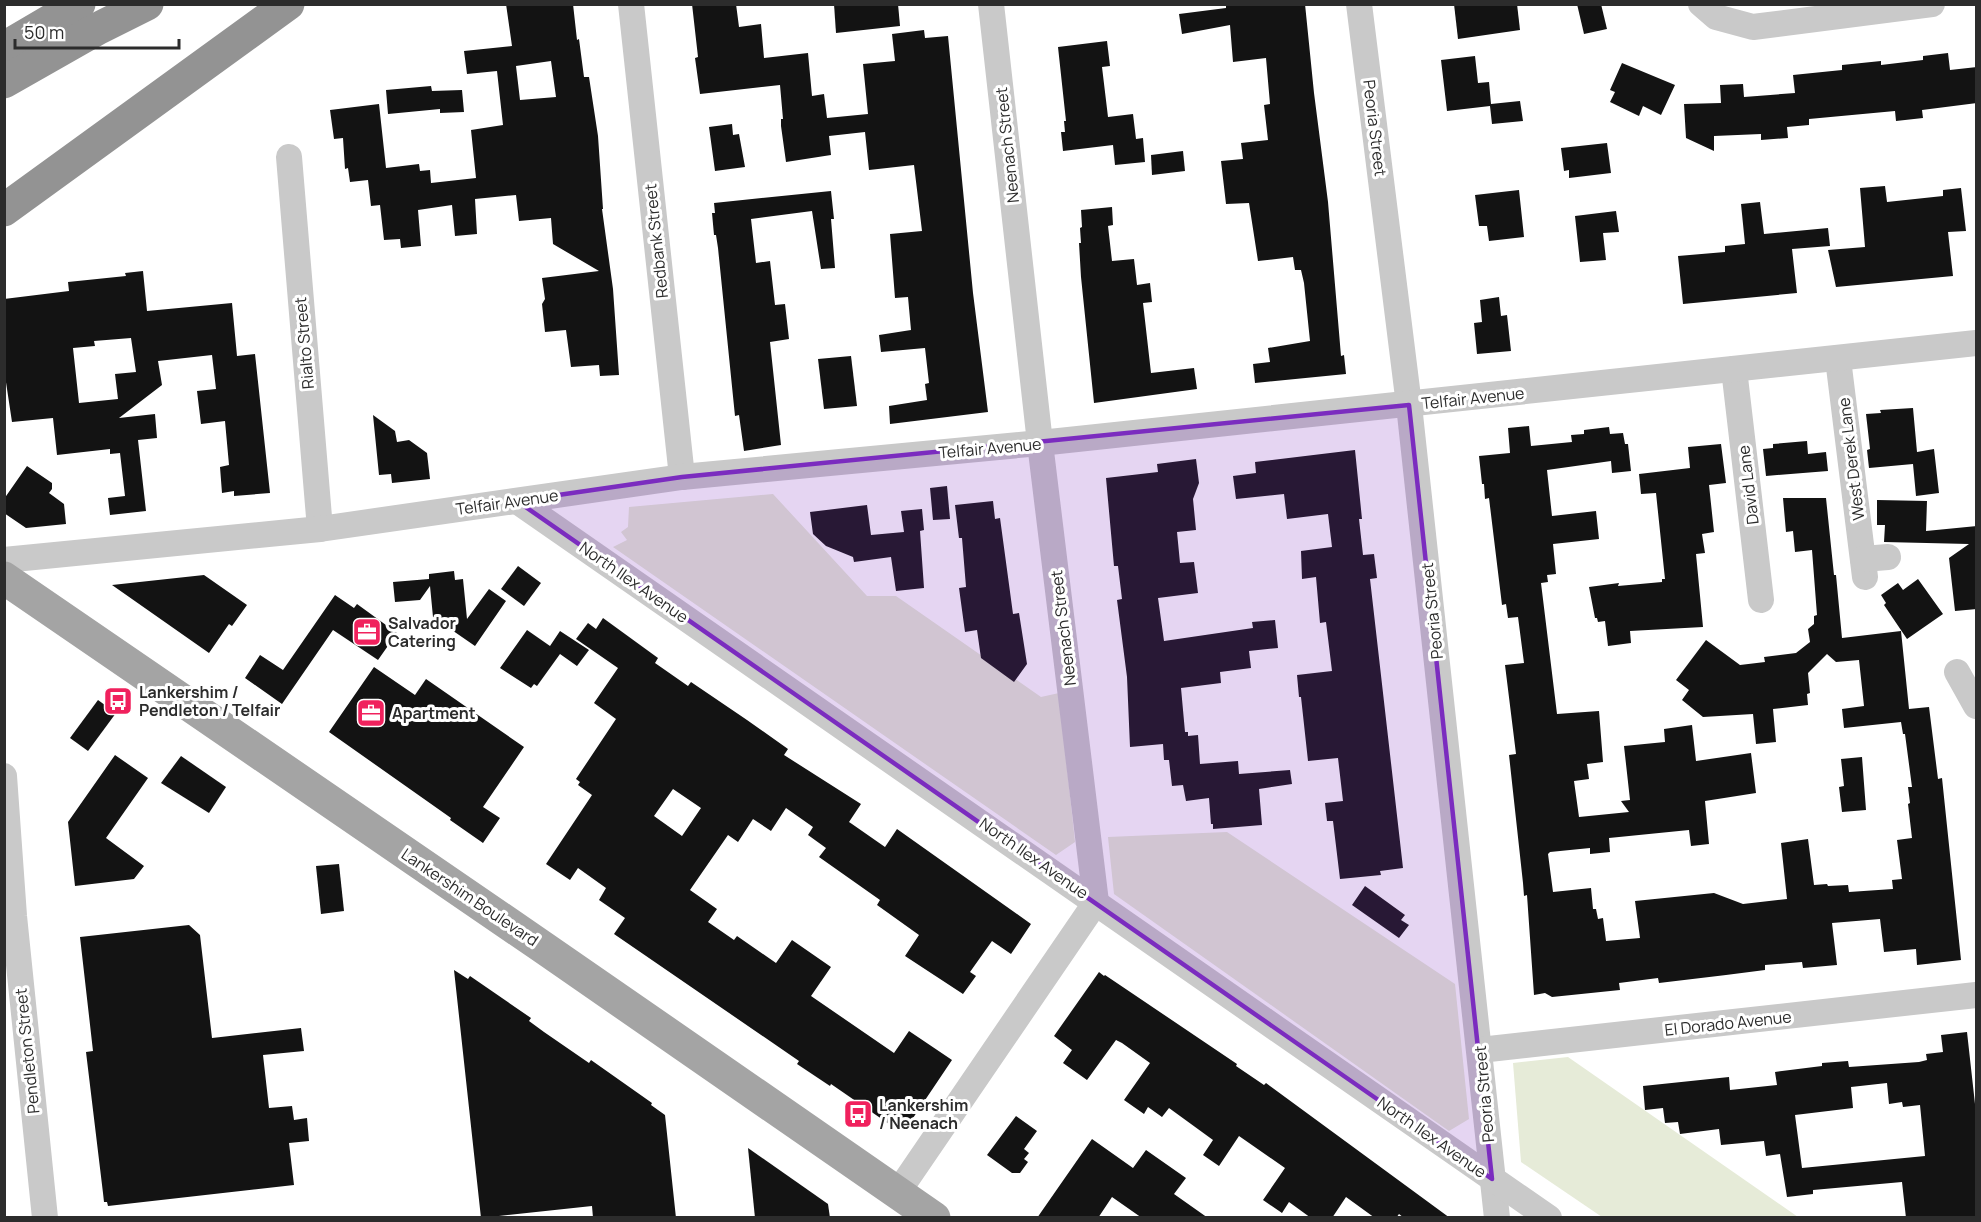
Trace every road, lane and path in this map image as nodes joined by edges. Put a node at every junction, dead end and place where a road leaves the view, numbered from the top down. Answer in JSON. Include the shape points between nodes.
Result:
{"nodes":[{"id":1,"x":50,"y":4,"type":"edge"},
{"id":2,"x":79,"y":4,"type":"edge"},
{"id":3,"x":147,"y":4,"type":"edge"},
{"id":4,"x":288,"y":4,"type":"edge"},
{"id":5,"x":631,"y":4,"type":"edge"},
{"id":6,"x":991,"y":4,"type":"edge"},
{"id":7,"x":1359,"y":4,"type":"edge"},
{"id":8,"x":1701,"y":4,"type":"edge"},
{"id":9,"x":1932,"y":4,"type":"edge"},
{"id":10,"x":4,"y":30,"type":"edge"},
{"id":11,"x":4,"y":48,"type":"edge"},
{"id":12,"x":4,"y":82,"type":"edge"},
{"id":13,"x":289,"y":157,"type":"dead end"},
{"id":14,"x":4,"y":210,"type":"edge"},
{"id":15,"x":1977,"y":343,"type":"edge"},
{"id":16,"x":1839,"y":359,"type":"junction"},
{"id":17,"x":1734,"y":369,"type":"junction"},
{"id":18,"x":1409,"y":405,"type":"junction"},
{"id":19,"x":1040,"y":443,"type":"junction"},
{"id":20,"x":681,"y":477,"type":"junction"},
{"id":21,"x":517,"y":501,"type":"junction"},
{"id":22,"x":320,"y":529,"type":"junction"},
{"id":23,"x":1888,"y":557,"type":"dead end"},
{"id":24,"x":4,"y":560,"type":"edge"},
{"id":25,"x":4,"y":578,"type":"edge"},
{"id":26,"x":1761,"y":600,"type":"dead end"},
{"id":27,"x":1957,"y":672,"type":"dead end"},
{"id":28,"x":1977,"y":706,"type":"edge"},
{"id":29,"x":4,"y":776,"type":"edge"},
{"id":30,"x":1096,"y":902,"type":"junction"},
{"id":31,"x":10,"y":936,"type":"edge"},
{"id":32,"x":1977,"y":995,"type":"edge"},
{"id":33,"x":1480,"y":1050,"type":"junction"},
{"id":34,"x":1492,"y":1179,"type":"junction"},
{"id":35,"x":898,"y":1192,"type":"junction"},
{"id":36,"x":45,"y":1218,"type":"edge"},
{"id":37,"x":934,"y":1218,"type":"edge"},
{"id":38,"x":1497,"y":1218,"type":"edge"},
{"id":39,"x":1549,"y":1218,"type":"edge"}],
"edges":[{"from":1,"to":10,"type":"highway"},
{"from":2,"to":11,"type":"highway"},
{"from":3,"to":12,"type":"highway"},
{"from":4,"to":14,"type":"highway"},
{"from":5,"to":20,"type":"street","name":"Redbank Street"},
{"from":6,"to":19,"type":"street","name":"Neenach Street"},
{"from":7,"to":18,"type":"street","name":"Peoria Street"},
{"from":8,"to":9,"type":"street","via":[[1716,17],[1753,27]]},
{"from":13,"to":22,"type":"street","name":"Rialto Street"},
{"from":15,"to":16,"type":"street","name":"Telfair Avenue"},
{"from":16,"to":17,"type":"street","name":"Telfair Avenue"},
{"from":16,"to":23,"type":"street","name":"West Derek Lane","via":[[1864,568]]},
{"from":17,"to":18,"type":"street","name":"Telfair Avenue"},
{"from":17,"to":26,"type":"street","name":"David Lane"},
{"from":18,"to":19,"type":"street","name":"Telfair Avenue"},
{"from":18,"to":33,"type":"street","name":"Peoria Street"},
{"from":19,"to":20,"type":"street","name":"Telfair Avenue"},
{"from":19,"to":30,"type":"street","name":"Neenach Street"},
{"from":20,"to":21,"type":"street","name":"Telfair Avenue"},
{"from":21,"to":22,"type":"street","name":"Telfair Avenue"},
{"from":21,"to":30,"type":"street","name":"North Ilex Avenue"},
{"from":22,"to":24,"type":"street","name":"Telfair Avenue"},
{"from":25,"to":35,"type":"main road","name":"Lankershim Boulevard"},
{"from":27,"to":28,"type":"street"},
{"from":29,"to":31,"type":"street","name":"Pendleton Street"},
{"from":30,"to":34,"type":"street","name":"North Ilex Avenue"},
{"from":30,"to":35,"type":"street"},
{"from":31,"to":36,"type":"street","name":"Pendleton Street"},
{"from":32,"to":33,"type":"street","name":"El Dorado Avenue"},
{"from":33,"to":34,"type":"street","name":"Peoria Street"},
{"from":34,"to":38,"type":"street","name":"Peoria Street"},
{"from":34,"to":39,"type":"street","name":"North Ilex Avenue"},
{"from":35,"to":37,"type":"main road","name":"Lankershim Boulevard"}]}
